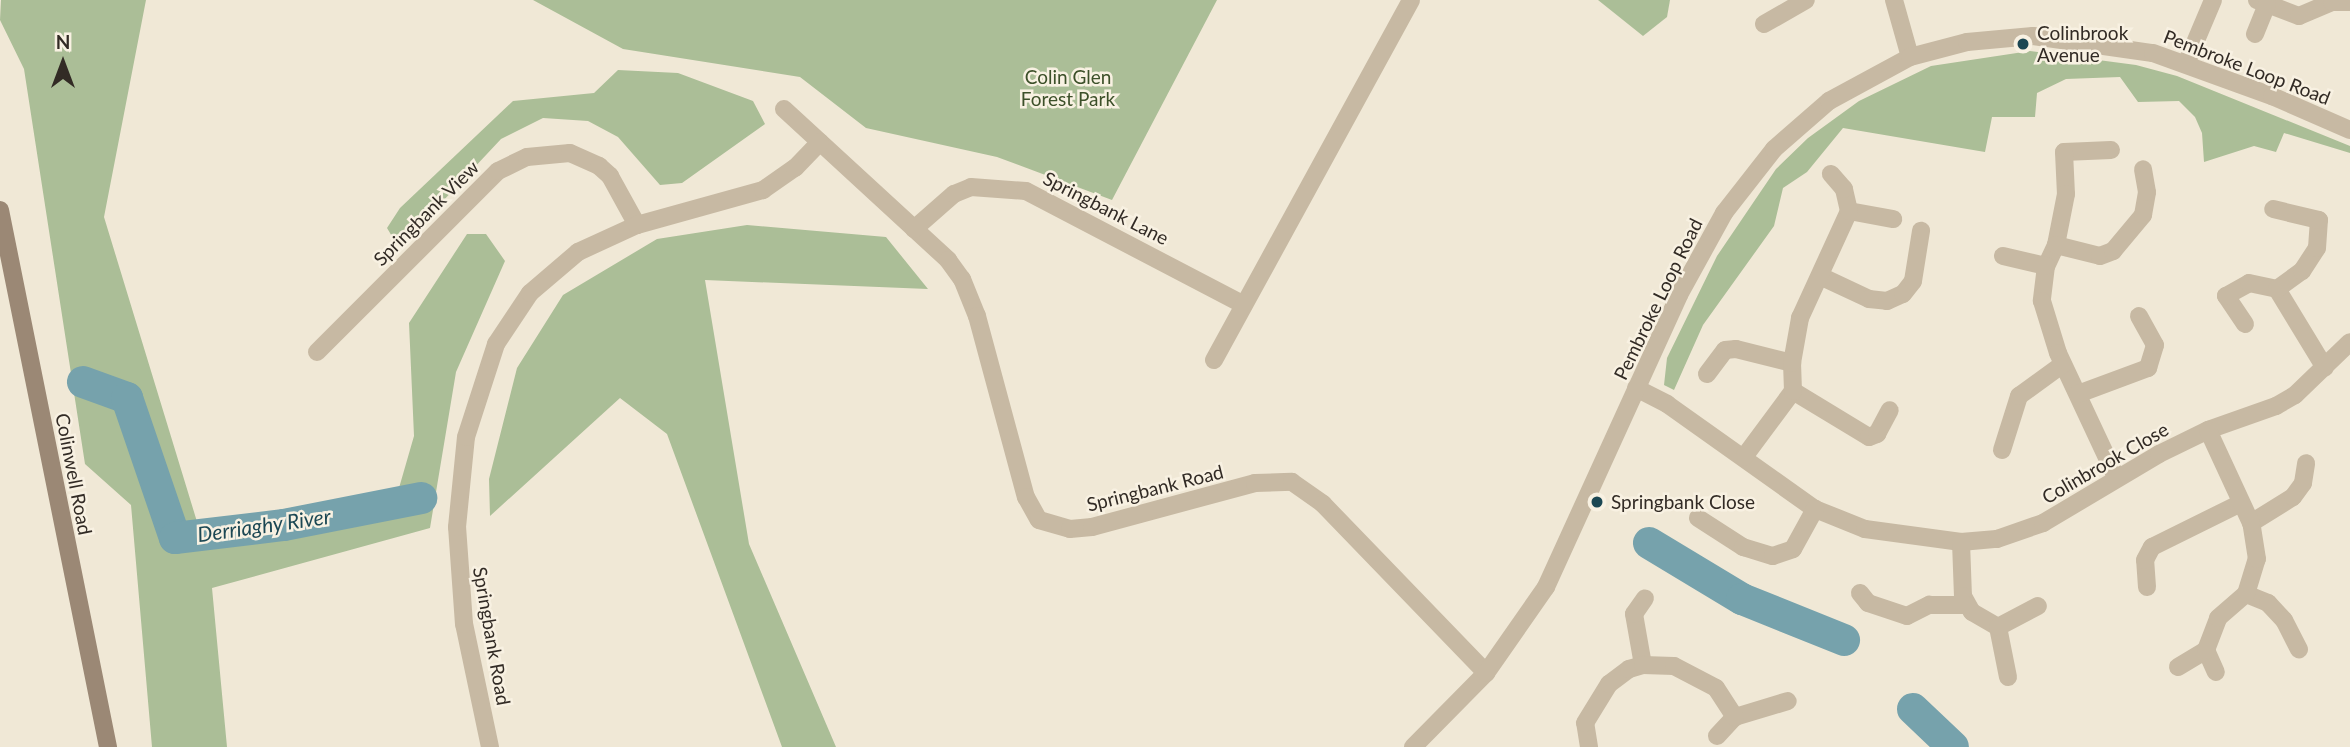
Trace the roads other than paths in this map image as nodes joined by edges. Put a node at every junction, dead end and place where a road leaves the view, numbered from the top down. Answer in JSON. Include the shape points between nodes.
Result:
{"nodes":[{"id":1,"x":1411,"y":0,"type":"edge"},
{"id":2,"x":1806,"y":0,"type":"edge"},
{"id":3,"x":1894,"y":0,"type":"edge"},
{"id":4,"x":2213,"y":0,"type":"edge"},
{"id":5,"x":2262,"y":2,"type":"edge"},
{"id":6,"x":2350,"y":2,"type":"edge"},
{"id":7,"x":1764,"y":24,"type":"dead end"},
{"id":8,"x":2255,"y":34,"type":"dead end"},
{"id":9,"x":1910,"y":57,"type":"junction"},
{"id":10,"x":2186,"y":64,"type":"junction"},
{"id":11,"x":784,"y":109,"type":"dead end"},
{"id":12,"x":2350,"y":130,"type":"edge"},
{"id":13,"x":820,"y":142,"type":"junction"},
{"id":14,"x":2111,"y":150,"type":"dead end"},
{"id":15,"x":2143,"y":169,"type":"dead end"},
{"id":16,"x":1832,"y":174,"type":"dead end"},
{"id":17,"x":0,"y":209,"type":"edge"},
{"id":18,"x":2273,"y":209,"type":"dead end"},
{"id":19,"x":1849,"y":211,"type":"junction"},
{"id":20,"x":1893,"y":219,"type":"dead end"},
{"id":21,"x":637,"y":225,"type":"junction"},
{"id":22,"x":914,"y":229,"type":"junction"},
{"id":23,"x":1921,"y":231,"type":"dead end"},
{"id":24,"x":2056,"y":245,"type":"junction"},
{"id":25,"x":2003,"y":256,"type":"dead end"},
{"id":26,"x":2046,"y":266,"type":"junction"},
{"id":27,"x":1819,"y":276,"type":"junction"},
{"id":28,"x":2277,"y":289,"type":"junction"},
{"id":29,"x":1242,"y":304,"type":"junction"},
{"id":30,"x":2139,"y":316,"type":"dead end"},
{"id":31,"x":2245,"y":324,"type":"dead end"},
{"id":32,"x":2350,"y":342,"type":"edge"},
{"id":33,"x":317,"y":352,"type":"dead end"},
{"id":34,"x":1214,"y":360,"type":"dead end"},
{"id":35,"x":1792,"y":363,"type":"junction"},
{"id":36,"x":2063,"y":364,"type":"junction"},
{"id":37,"x":2325,"y":368,"type":"junction"},
{"id":38,"x":1707,"y":374,"type":"dead end"},
{"id":39,"x":1636,"y":388,"type":"junction"},
{"id":40,"x":1793,"y":391,"type":"junction"},
{"id":41,"x":2078,"y":394,"type":"junction"},
{"id":42,"x":1890,"y":410,"type":"dead end"},
{"id":43,"x":2207,"y":430,"type":"junction"},
{"id":44,"x":2002,"y":450,"type":"dead end"},
{"id":45,"x":1744,"y":457,"type":"junction"},
{"id":46,"x":2306,"y":463,"type":"dead end"},
{"id":47,"x":2116,"y":477,"type":"junction"},
{"id":48,"x":2239,"y":504,"type":"junction"},
{"id":49,"x":1815,"y":509,"type":"junction"},
{"id":50,"x":1698,"y":518,"type":"dead end"},
{"id":51,"x":2251,"y":523,"type":"junction"},
{"id":52,"x":1961,"y":542,"type":"junction"},
{"id":53,"x":2147,"y":587,"type":"dead end"},
{"id":54,"x":1860,"y":593,"type":"dead end"},
{"id":55,"x":2246,"y":594,"type":"junction"},
{"id":56,"x":1645,"y":598,"type":"dead end"},
{"id":57,"x":1966,"y":605,"type":"junction"},
{"id":58,"x":2038,"y":606,"type":"dead end"},
{"id":59,"x":1998,"y":627,"type":"junction"},
{"id":60,"x":2299,"y":649,"type":"dead end"},
{"id":61,"x":2206,"y":650,"type":"junction"},
{"id":62,"x":1643,"y":665,"type":"junction"},
{"id":63,"x":2178,"y":667,"type":"dead end"},
{"id":64,"x":2216,"y":672,"type":"dead end"},
{"id":65,"x":1486,"y":673,"type":"junction"},
{"id":66,"x":2008,"y":677,"type":"dead end"},
{"id":67,"x":1788,"y":701,"type":"dead end"},
{"id":68,"x":1735,"y":717,"type":"junction"},
{"id":69,"x":1717,"y":736,"type":"dead end"},
{"id":70,"x":1418,"y":745,"type":"edge"},
{"id":71,"x":108,"y":747,"type":"edge"},
{"id":72,"x":491,"y":747,"type":"edge"},
{"id":73,"x":1589,"y":747,"type":"edge"}],
"edges":[{"from":1,"to":29,"type":"street"},
{"from":2,"to":7,"type":"street"},
{"from":3,"to":9,"type":"street"},
{"from":4,"to":10,"type":"street"},
{"from":5,"to":6,"type":"street","via":[[2299,16],[2332,2]]},
{"from":5,"to":8,"type":"street"},
{"from":9,"to":10,"type":"street","name":"Pembroke Loop Road","via":[[1967,42],[2033,36],[2110,44]]},
{"from":9,"to":39,"type":"street","name":"Pembroke Loop Road","via":[[1829,101],[1760,165],[1709,238]]},
{"from":10,"to":12,"type":"street","name":"Pembroke Loop Road"},
{"from":11,"to":13,"type":"street","name":"Springbank Road"},
{"from":13,"to":21,"type":"street","name":"Springbank Road","via":[[795,168],[763,190]]},
{"from":13,"to":22,"type":"street","name":"Springbank Road"},
{"from":14,"to":24,"type":"street","via":[[2064,152],[2066,194]]},
{"from":15,"to":24,"type":"street","via":[[2147,192],[2143,215],[2113,251],[2100,257]]},
{"from":16,"to":19,"type":"street","via":[[1844,189]]},
{"from":17,"to":71,"type":"street","name":"Colinwell Road"},
{"from":18,"to":28,"type":"street","via":[[2319,220],[2312,260]]},
{"from":19,"to":20,"type":"street"},
{"from":19,"to":27,"type":"street"},
{"from":21,"to":33,"type":"street","name":"Springbank View","via":[[615,183],[599,166],[570,153],[540,152],[527,157],[498,171]]},
{"from":21,"to":72,"type":"street","name":"Springbank Road","via":[[578,252],[530,293],[496,344],[474,406],[458,485],[457,557],[464,624]]},
{"from":22,"to":29,"type":"street","name":"Springbank Lane","via":[[954,194],[971,187],[1026,191]]},
{"from":22,"to":65,"type":"street","name":"Springbank Road","via":[[948,260],[970,296],[1026,497],[1039,520],[1070,529],[1092,527],[1255,483],[1292,482],[1323,504]]},
{"from":23,"to":27,"type":"street","via":[[1913,281],[1895,298],[1869,299]]},
{"from":24,"to":26,"type":"street"},
{"from":25,"to":26,"type":"street"},
{"from":26,"to":36,"type":"street","via":[[2042,301]]},
{"from":27,"to":35,"type":"street","via":[[1800,318]]},
{"from":28,"to":31,"type":"street","via":[[2249,283],[2226,296]]},
{"from":28,"to":37,"type":"street"},
{"from":29,"to":34,"type":"street"},
{"from":30,"to":41,"type":"street","via":[[2155,345],[2148,368]]},
{"from":32,"to":37,"type":"street","name":"Colinbrook Close"},
{"from":35,"to":38,"type":"street","via":[[1725,350]]},
{"from":35,"to":40,"type":"street"},
{"from":36,"to":41,"type":"street"},
{"from":36,"to":44,"type":"street","via":[[2019,396]]},
{"from":37,"to":43,"type":"street","name":"Colinbrook Close","via":[[2295,396]]},
{"from":39,"to":45,"type":"street","name":"Colinbrook Close"},
{"from":39,"to":65,"type":"street","name":"Pembroke Loop Road","via":[[1546,586]]},
{"from":40,"to":42,"type":"street","via":[[1869,437],[1877,434]]},
{"from":40,"to":45,"type":"street"},
{"from":41,"to":47,"type":"street"},
{"from":43,"to":47,"type":"street","name":"Colinbrook Close"},
{"from":43,"to":48,"type":"street"},
{"from":45,"to":49,"type":"street","name":"Colinbrook Close"},
{"from":46,"to":51,"type":"street","via":[[2303,483],[2293,497]]},
{"from":47,"to":52,"type":"street","name":"Colinbrook Close","via":[[2043,523],[1997,538]]},
{"from":48,"to":51,"type":"street"},
{"from":48,"to":53,"type":"street","via":[[2152,547],[2145,560]]},
{"from":49,"to":50,"type":"street","via":[[1793,549],[1773,555],[1743,547]]},
{"from":49,"to":52,"type":"street","name":"Colinbrook Close","via":[[1865,529]]},
{"from":51,"to":55,"type":"street","via":[[2257,559]]},
{"from":52,"to":57,"type":"street"},
{"from":54,"to":57,"type":"street","via":[[1868,603],[1907,616],[1929,605]]},
{"from":55,"to":60,"type":"street","via":[[2268,603],[2284,620]]},
{"from":55,"to":61,"type":"street","via":[[2218,618]]},
{"from":56,"to":62,"type":"street","via":[[1634,614]]},
{"from":57,"to":59,"type":"street"},
{"from":58,"to":59,"type":"street"},
{"from":59,"to":66,"type":"street"},
{"from":61,"to":63,"type":"street"},
{"from":61,"to":64,"type":"street"},
{"from":62,"to":68,"type":"street","via":[[1674,666],[1716,688]]},
{"from":62,"to":73,"type":"street","via":[[1609,684],[1585,723]]},
{"from":65,"to":70,"type":"street","name":"Pembroke Loop Road"},
{"from":67,"to":68,"type":"street"},
{"from":68,"to":69,"type":"street"}]}
